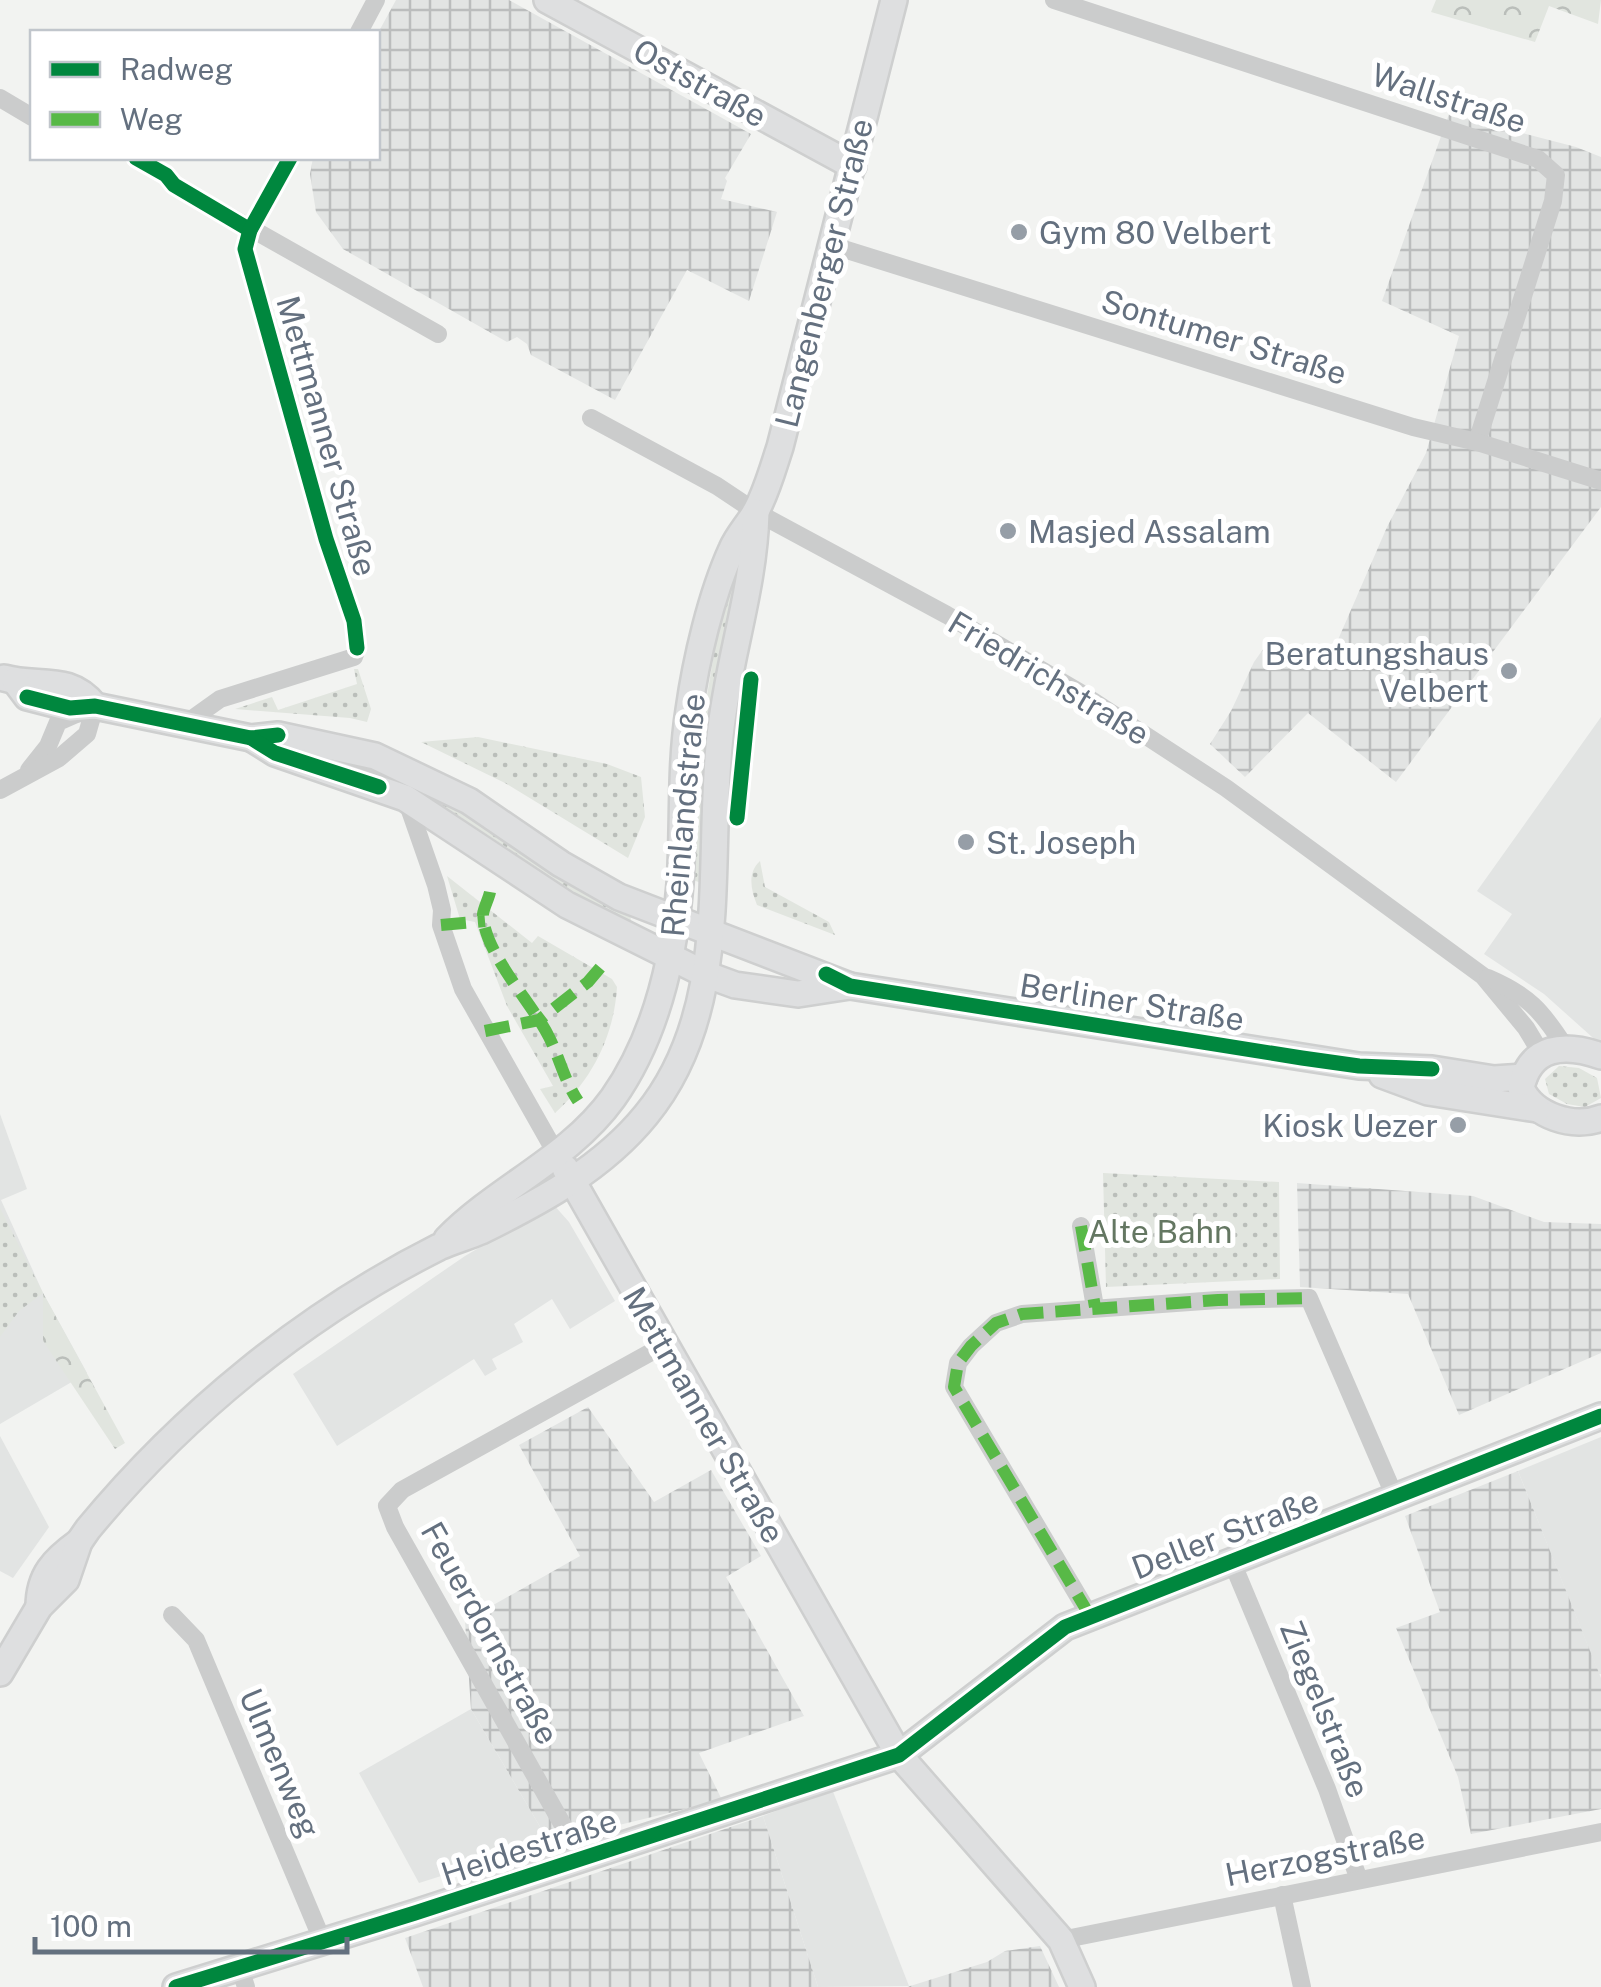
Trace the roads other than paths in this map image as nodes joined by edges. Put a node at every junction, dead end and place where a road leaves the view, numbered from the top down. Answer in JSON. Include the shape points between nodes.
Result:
{"nodes":[{"id":1,"x":376,"y":0,"type":"edge"},
{"id":2,"x":548,"y":0,"type":"edge"},
{"id":3,"x":894,"y":0,"type":"edge"},
{"id":4,"x":1054,"y":0,"type":"edge"},
{"id":5,"x":360,"y":30,"type":"edge"},
{"id":6,"x":0,"y":98,"type":"edge"},
{"id":7,"x":30,"y":116,"type":"edge"},
{"id":8,"x":140,"y":160,"type":"edge"},
{"id":9,"x":289,"y":160,"type":"edge"},
{"id":10,"x":853,"y":166,"type":"junction"},
{"id":11,"x":250,"y":230,"type":"junction"},
{"id":12,"x":831,"y":246,"type":"junction"},
{"id":13,"x":438,"y":334,"type":"dead end"},
{"id":14,"x":591,"y":418,"type":"dead end"},
{"id":15,"x":1477,"y":442,"type":"junction"},
{"id":16,"x":1601,"y":481,"type":"edge"},
{"id":17,"x":756,"y":512,"type":"junction"},
{"id":18,"x":738,"y":538,"type":"joint"},
{"id":19,"x":8,"y":679,"type":"edge"},
{"id":20,"x":95,"y":706,"type":"junction"},
{"id":21,"x":54,"y":712,"type":"junction"},
{"id":22,"x":185,"y":724,"type":"junction"},
{"id":23,"x":251,"y":738,"type":"junction"},
{"id":24,"x":22,"y":778,"type":"junction"},
{"id":25,"x":0,"y":790,"type":"edge"},
{"id":26,"x":406,"y":798,"type":"junction"},
{"id":27,"x":676,"y":921,"type":"junction"},
{"id":28,"x":712,"y":934,"type":"junction"},
{"id":29,"x":669,"y":958,"type":"junction"},
{"id":30,"x":705,"y":974,"type":"junction"},
{"id":31,"x":850,"y":986,"type":"junction"},
{"id":32,"x":1553,"y":1050,"type":"junction"},
{"id":33,"x":1601,"y":1056,"type":"edge"},
{"id":34,"x":1359,"y":1066,"type":"junction"},
{"id":35,"x":1524,"y":1077,"type":"junction"},
{"id":36,"x":1537,"y":1109,"type":"junction"},
{"id":37,"x":1600,"y":1119,"type":"edge"},
{"id":38,"x":557,"y":1155,"type":"junction"},
{"id":39,"x":574,"y":1180,"type":"junction"},
{"id":40,"x":1082,"y":1226,"type":"dead end"},
{"id":41,"x":440,"y":1247,"type":"junction"},
{"id":42,"x":1095,"y":1308,"type":"junction"},
{"id":43,"x":664,"y":1345,"type":"junction"},
{"id":44,"x":1601,"y":1416,"type":"edge"},
{"id":45,"x":1396,"y":1498,"type":"junction"},
{"id":46,"x":1232,"y":1562,"type":"junction"},
{"id":47,"x":172,"y":1615,"type":"dead end"},
{"id":48,"x":1090,"y":1616,"type":"junction"},
{"id":49,"x":0,"y":1673,"type":"edge"},
{"id":50,"x":899,"y":1755,"type":"junction"},
{"id":51,"x":1601,"y":1832,"type":"edge"},
{"id":52,"x":582,"y":1859,"type":"junction"},
{"id":53,"x":1359,"y":1880,"type":"junction"},
{"id":54,"x":1282,"y":1895,"type":"junction"},
{"id":55,"x":1060,"y":1940,"type":"junction"},
{"id":56,"x":323,"y":1942,"type":"junction"},
{"id":57,"x":243,"y":1977,"type":"edge"},
{"id":58,"x":176,"y":1987,"type":"edge"},
{"id":59,"x":1082,"y":1987,"type":"edge"},
{"id":60,"x":1302,"y":1987,"type":"edge"}],
"edges":[{"from":1,"to":5,"type":"street"},
{"from":2,"to":10,"type":"main road","name":"Oststraße"},
{"from":3,"to":10,"type":"main road","name":"Langenberger Straße"},
{"from":4,"to":15,"type":"street","name":"Wallstraße","via":[[1538,159],[1556,175]]},
{"from":6,"to":7,"type":"street"},
{"from":8,"to":11,"type":"street"},
{"from":9,"to":11,"type":"street"},
{"from":10,"to":12,"type":"main road","name":"Langenberger Straße"},
{"from":11,"to":13,"type":"street"},
{"from":11,"to":22,"type":"street","name":"Mettmanner Straße","via":[[248,262],[358,648],[354,656],[220,699]]},
{"from":12,"to":15,"type":"street","name":"Sontumer Straße"},
{"from":12,"to":17,"type":"main road","name":"Langenberger Straße","via":[[780,447]]},
{"from":14,"to":17,"type":"street","name":"Friedrichstraße"},
{"from":15,"to":16,"type":"street","name":"Sontumer Straße"},
{"from":17,"to":18,"type":"main road","name":"Langenberger Straße"},
{"from":17,"to":28,"type":"main road","name":"Rheinlandstraße","via":[[754,558],[719,738]]},
{"from":17,"to":32,"type":"street","name":"Friedrichstraße","via":[[1095,702],[1233,793],[1482,976],[1537,1006]]},
{"from":18,"to":27,"type":"main road","name":"Rheinlandstraße","via":[[718,587],[688,711]]},
{"from":19,"to":20,"type":"main road","via":[[83,691]]},
{"from":19,"to":21,"type":"main road"},
{"from":20,"to":21,"type":"main road"},
{"from":20,"to":22,"type":"main road"},
{"from":20,"to":24,"type":"street","via":[[87,734]]},
{"from":21,"to":24,"type":"street","via":[[48,746]]},
{"from":22,"to":23,"type":"main road"},
{"from":23,"to":26,"type":"main road","name":"Berliner Straße","via":[[274,753]]},
{"from":23,"to":27,"type":"main road","name":"Berliner Straße","via":[[278,735],[389,761],[468,801],[619,897]]},
{"from":24,"to":25,"type":"street"},
{"from":26,"to":29,"type":"main road","name":"Berliner Straße","via":[[567,905]]},
{"from":26,"to":38,"type":"street","name":"Mettmanner Straße","via":[[463,989]]},
{"from":27,"to":28,"type":"main road","name":"Berliner Straße"},
{"from":27,"to":29,"type":"main road","name":"Rheinlandstraße"},
{"from":28,"to":30,"type":"main road","name":"Rheinlandstraße"},
{"from":28,"to":31,"type":"main road","name":"Berliner Straße"},
{"from":29,"to":30,"type":"main road","name":"Berliner Straße"},
{"from":29,"to":38,"type":"main road","name":"Rheinlandstraße","via":[[627,1076]]},
{"from":30,"to":31,"type":"main road","name":"Berliner Straße","via":[[798,994]]},
{"from":30,"to":39,"type":"main road","name":"Rheinlandstraße","via":[[663,1091],[624,1139]]},
{"from":31,"to":34,"type":"main road","name":"Berliner Straße"},
{"from":32,"to":33,"type":"main road"},
{"from":32,"to":35,"type":"main road"},
{"from":34,"to":35,"type":"main road","name":"Berliner Straße"},
{"from":34,"to":36,"type":"main road","name":"Berliner Straße","via":[[1428,1092]]},
{"from":35,"to":36,"type":"main road","via":[[1521,1088]]},
{"from":36,"to":37,"type":"main road","name":"Berliner Straße","via":[[1568,1121]]},
{"from":38,"to":39,"type":"main road","name":"Mettmanner Straße"},
{"from":38,"to":41,"type":"main road","name":"Rheinlandstraße","via":[[482,1206]]},
{"from":39,"to":41,"type":"main road","name":"Rheinlandstraße"},
{"from":39,"to":43,"type":"main road","name":"Mettmanner Straße"},
{"from":40,"to":42,"type":"street"},
{"from":41,"to":49,"type":"main road","name":"Rheinlandstraße","via":[[308,1326],[222,1391],[130,1479],[48,1570],[39,1607]]},
{"from":42,"to":45,"type":"street","via":[[1309,1298]]},
{"from":42,"to":48,"type":"street","via":[[1022,1314],[996,1323],[958,1363],[954,1387]]},
{"from":43,"to":50,"type":"main road","name":"Mettmanner Straße"},
{"from":43,"to":52,"type":"street","name":"Feuerdornstraße","via":[[402,1490],[387,1506]]},
{"from":44,"to":45,"type":"main road","name":"Deller Straße"},
{"from":45,"to":46,"type":"main road","name":"Deller Straße"},
{"from":46,"to":48,"type":"main road","name":"Deller Straße"},
{"from":46,"to":53,"type":"street","name":"Ziegelstraße"},
{"from":47,"to":56,"type":"street","name":"Ulmenweg","via":[[196,1640]]},
{"from":48,"to":50,"type":"main road","name":"Deller Straße","via":[[1053,1635]]},
{"from":50,"to":52,"type":"main road","name":"Heidestraße"},
{"from":50,"to":55,"type":"main road","name":"Mettmanner Straße"},
{"from":51,"to":53,"type":"street","name":"Herzogstraße"},
{"from":52,"to":56,"type":"main road","name":"Heidestraße"},
{"from":53,"to":54,"type":"street","name":"Herzogstraße"},
{"from":54,"to":55,"type":"street","name":"Herzogstraße"},
{"from":54,"to":60,"type":"street"},
{"from":55,"to":59,"type":"main road","name":"Mettmanner Straße"},
{"from":56,"to":57,"type":"main road","name":"Heidestraße"},
{"from":57,"to":58,"type":"main road","name":"Heidestraße"}]}
